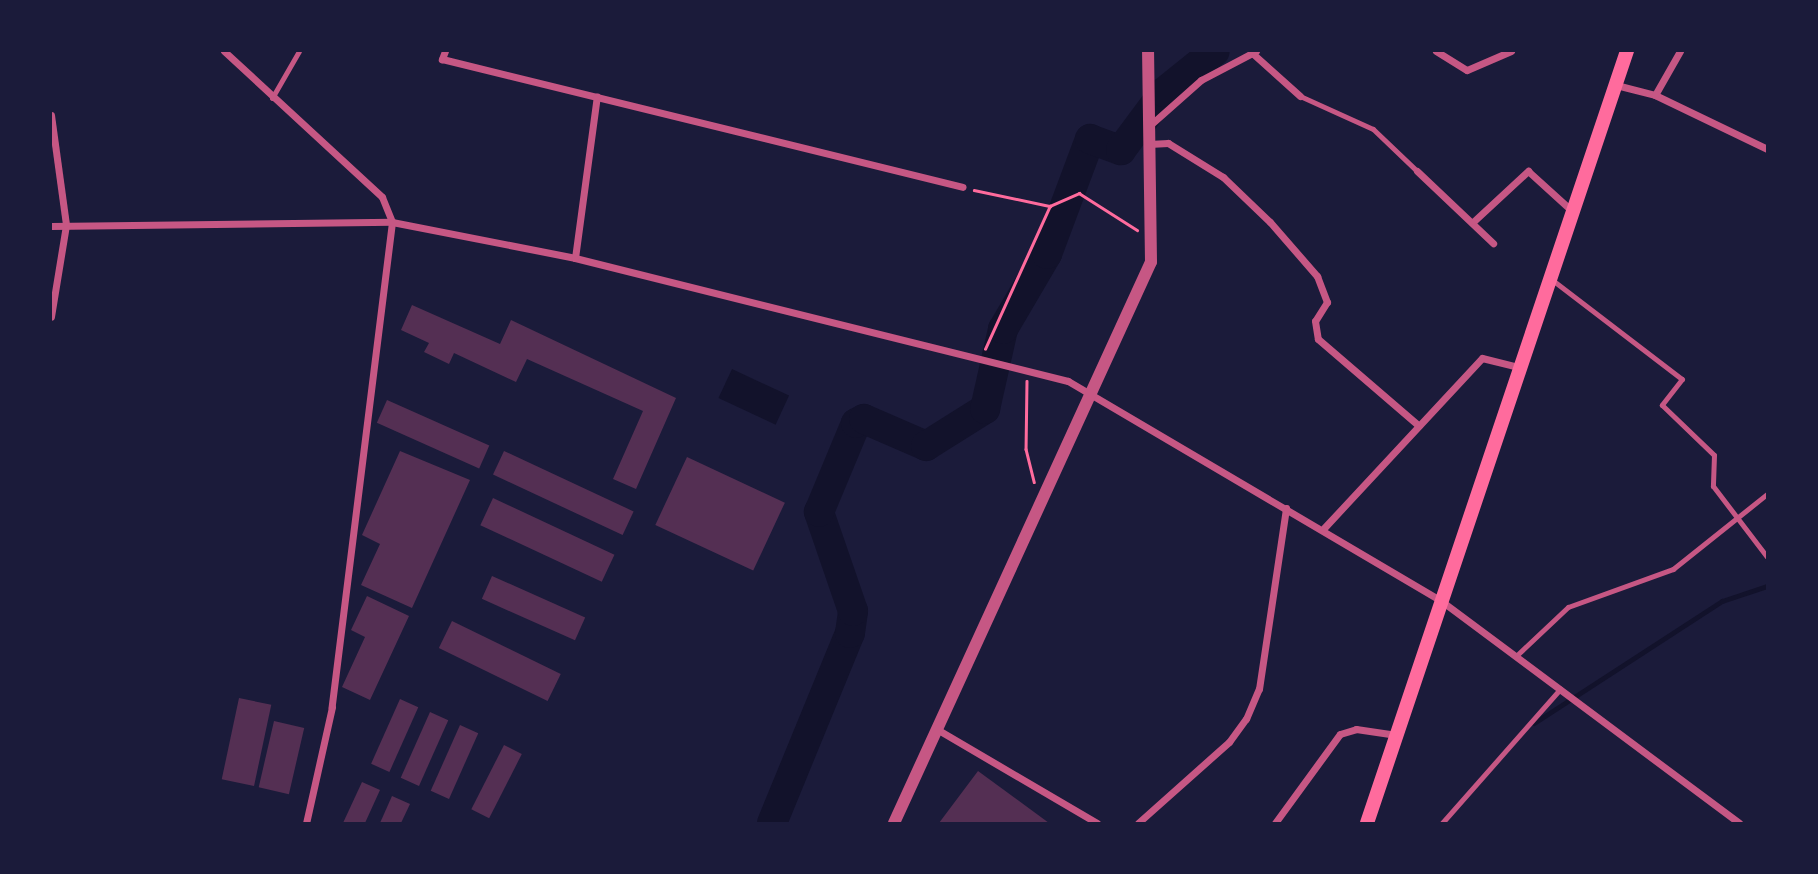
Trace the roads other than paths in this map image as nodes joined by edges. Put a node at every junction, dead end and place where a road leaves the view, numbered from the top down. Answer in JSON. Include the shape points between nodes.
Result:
{"nodes":[{"id":1,"x":224,"y":51,"type":"edge"},
{"id":2,"x":299,"y":51,"type":"edge"},
{"id":3,"x":444,"y":51,"type":"edge"},
{"id":4,"x":1148,"y":51,"type":"edge"},
{"id":5,"x":1436,"y":51,"type":"edge"},
{"id":6,"x":1511,"y":51,"type":"edge"},
{"id":7,"x":1627,"y":51,"type":"edge"},
{"id":8,"x":1680,"y":51,"type":"edge"},
{"id":9,"x":1253,"y":52,"type":"edge"},
{"id":10,"x":1615,"y":85,"type":"junction"},
{"id":11,"x":1655,"y":95,"type":"junction"},
{"id":12,"x":597,"y":96,"type":"junction"},
{"id":13,"x":1300,"y":96,"type":"joint"},
{"id":14,"x":272,"y":98,"type":"junction"},
{"id":15,"x":51,"y":115,"type":"edge"},
{"id":16,"x":1147,"y":127,"type":"junction"},
{"id":17,"x":1148,"y":144,"type":"junction"},
{"id":18,"x":1767,"y":149,"type":"edge"},
{"id":19,"x":1417,"y":171,"type":"joint"},
{"id":20,"x":963,"y":187,"type":"road end"},
{"id":21,"x":1572,"y":211,"type":"junction"},
{"id":22,"x":1474,"y":221,"type":"junction"},
{"id":23,"x":392,"y":222,"type":"junction"},
{"id":24,"x":66,"y":225,"type":"junction"},
{"id":25,"x":51,"y":226,"type":"edge"},
{"id":26,"x":1493,"y":243,"type":"dead end"},
{"id":27,"x":575,"y":258,"type":"junction"},
{"id":28,"x":1549,"y":277,"type":"junction"},
{"id":29,"x":51,"y":317,"type":"edge"},
{"id":30,"x":1519,"y":367,"type":"junction"},
{"id":31,"x":1090,"y":392,"type":"junction"},
{"id":32,"x":1419,"y":426,"type":"junction"},
{"id":33,"x":1767,"y":494,"type":"edge"},
{"id":34,"x":1286,"y":508,"type":"junction"},
{"id":35,"x":1738,"y":520,"type":"junction"},
{"id":36,"x":1324,"y":528,"type":"junction"},
{"id":37,"x":1767,"y":557,"type":"edge"},
{"id":38,"x":1440,"y":600,"type":"junction"},
{"id":39,"x":1517,"y":655,"type":"junction"},
{"id":40,"x":1560,"y":688,"type":"junction"},
{"id":41,"x":940,"y":731,"type":"junction"},
{"id":42,"x":1397,"y":735,"type":"junction"},
{"id":43,"x":306,"y":823,"type":"edge"},
{"id":44,"x":894,"y":823,"type":"edge"},
{"id":45,"x":1097,"y":823,"type":"edge"},
{"id":46,"x":1138,"y":823,"type":"edge"},
{"id":47,"x":1275,"y":823,"type":"edge"},
{"id":48,"x":1367,"y":823,"type":"edge"},
{"id":49,"x":1442,"y":823,"type":"edge"},
{"id":50,"x":1739,"y":823,"type":"edge"}],
"edges":[{"from":1,"to":14,"type":"street"},
{"from":2,"to":14,"type":"lane"},
{"from":3,"to":12,"type":"street","via":[[442,60]]},
{"from":4,"to":16,"type":"street"},
{"from":5,"to":6,"type":"street","via":[[1467,70]]},
{"from":7,"to":10,"type":"main road"},
{"from":8,"to":11,"type":"street"},
{"from":9,"to":13,"type":"street"},
{"from":9,"to":16,"type":"street","via":[[1201,80]]},
{"from":10,"to":11,"type":"street"},
{"from":10,"to":21,"type":"main road"},
{"from":11,"to":18,"type":"street"},
{"from":12,"to":20,"type":"street"},
{"from":12,"to":27,"type":"street"},
{"from":13,"to":19,"type":"lane","via":[[1373,129]]},
{"from":14,"to":23,"type":"street","via":[[382,197]]},
{"from":15,"to":24,"type":"street"},
{"from":16,"to":17,"type":"street"},
{"from":17,"to":31,"type":"street","via":[[1151,262]]},
{"from":17,"to":32,"type":"street","via":[[1168,143],[1223,177],[1270,222],[1317,276],[1327,302],[1315,321],[1318,339]]},
{"from":19,"to":22,"type":"street"},
{"from":21,"to":22,"type":"street","via":[[1528,171]]},
{"from":21,"to":28,"type":"main road"},
{"from":22,"to":26,"type":"street"},
{"from":23,"to":24,"type":"street"},
{"from":23,"to":27,"type":"street"},
{"from":23,"to":43,"type":"street","via":[[332,707]]},
{"from":24,"to":25,"type":"street"},
{"from":24,"to":29,"type":"street"},
{"from":27,"to":31,"type":"street","via":[[1028,367]]},
{"from":28,"to":30,"type":"main road"},
{"from":28,"to":35,"type":"lane","via":[[1682,379],[1662,405],[1714,455],[1713,486]]},
{"from":30,"to":32,"type":"street","via":[[1482,358]]},
{"from":30,"to":38,"type":"main road"},
{"from":31,"to":34,"type":"street"},
{"from":31,"to":41,"type":"street"},
{"from":32,"to":36,"type":"street"},
{"from":33,"to":35,"type":"lane"},
{"from":34,"to":36,"type":"street"},
{"from":34,"to":46,"type":"street","via":[[1259,689],[1246,719],[1229,742]]},
{"from":35,"to":37,"type":"lane"},
{"from":35,"to":39,"type":"lane","via":[[1673,569],[1568,607]]},
{"from":36,"to":38,"type":"street"},
{"from":38,"to":39,"type":"street"},
{"from":38,"to":42,"type":"main road"},
{"from":39,"to":40,"type":"street"},
{"from":40,"to":49,"type":"lane"},
{"from":40,"to":50,"type":"street"},
{"from":41,"to":44,"type":"street"},
{"from":41,"to":45,"type":"street"},
{"from":42,"to":47,"type":"street","via":[[1356,729],[1340,734]]},
{"from":42,"to":48,"type":"main road"}]}
